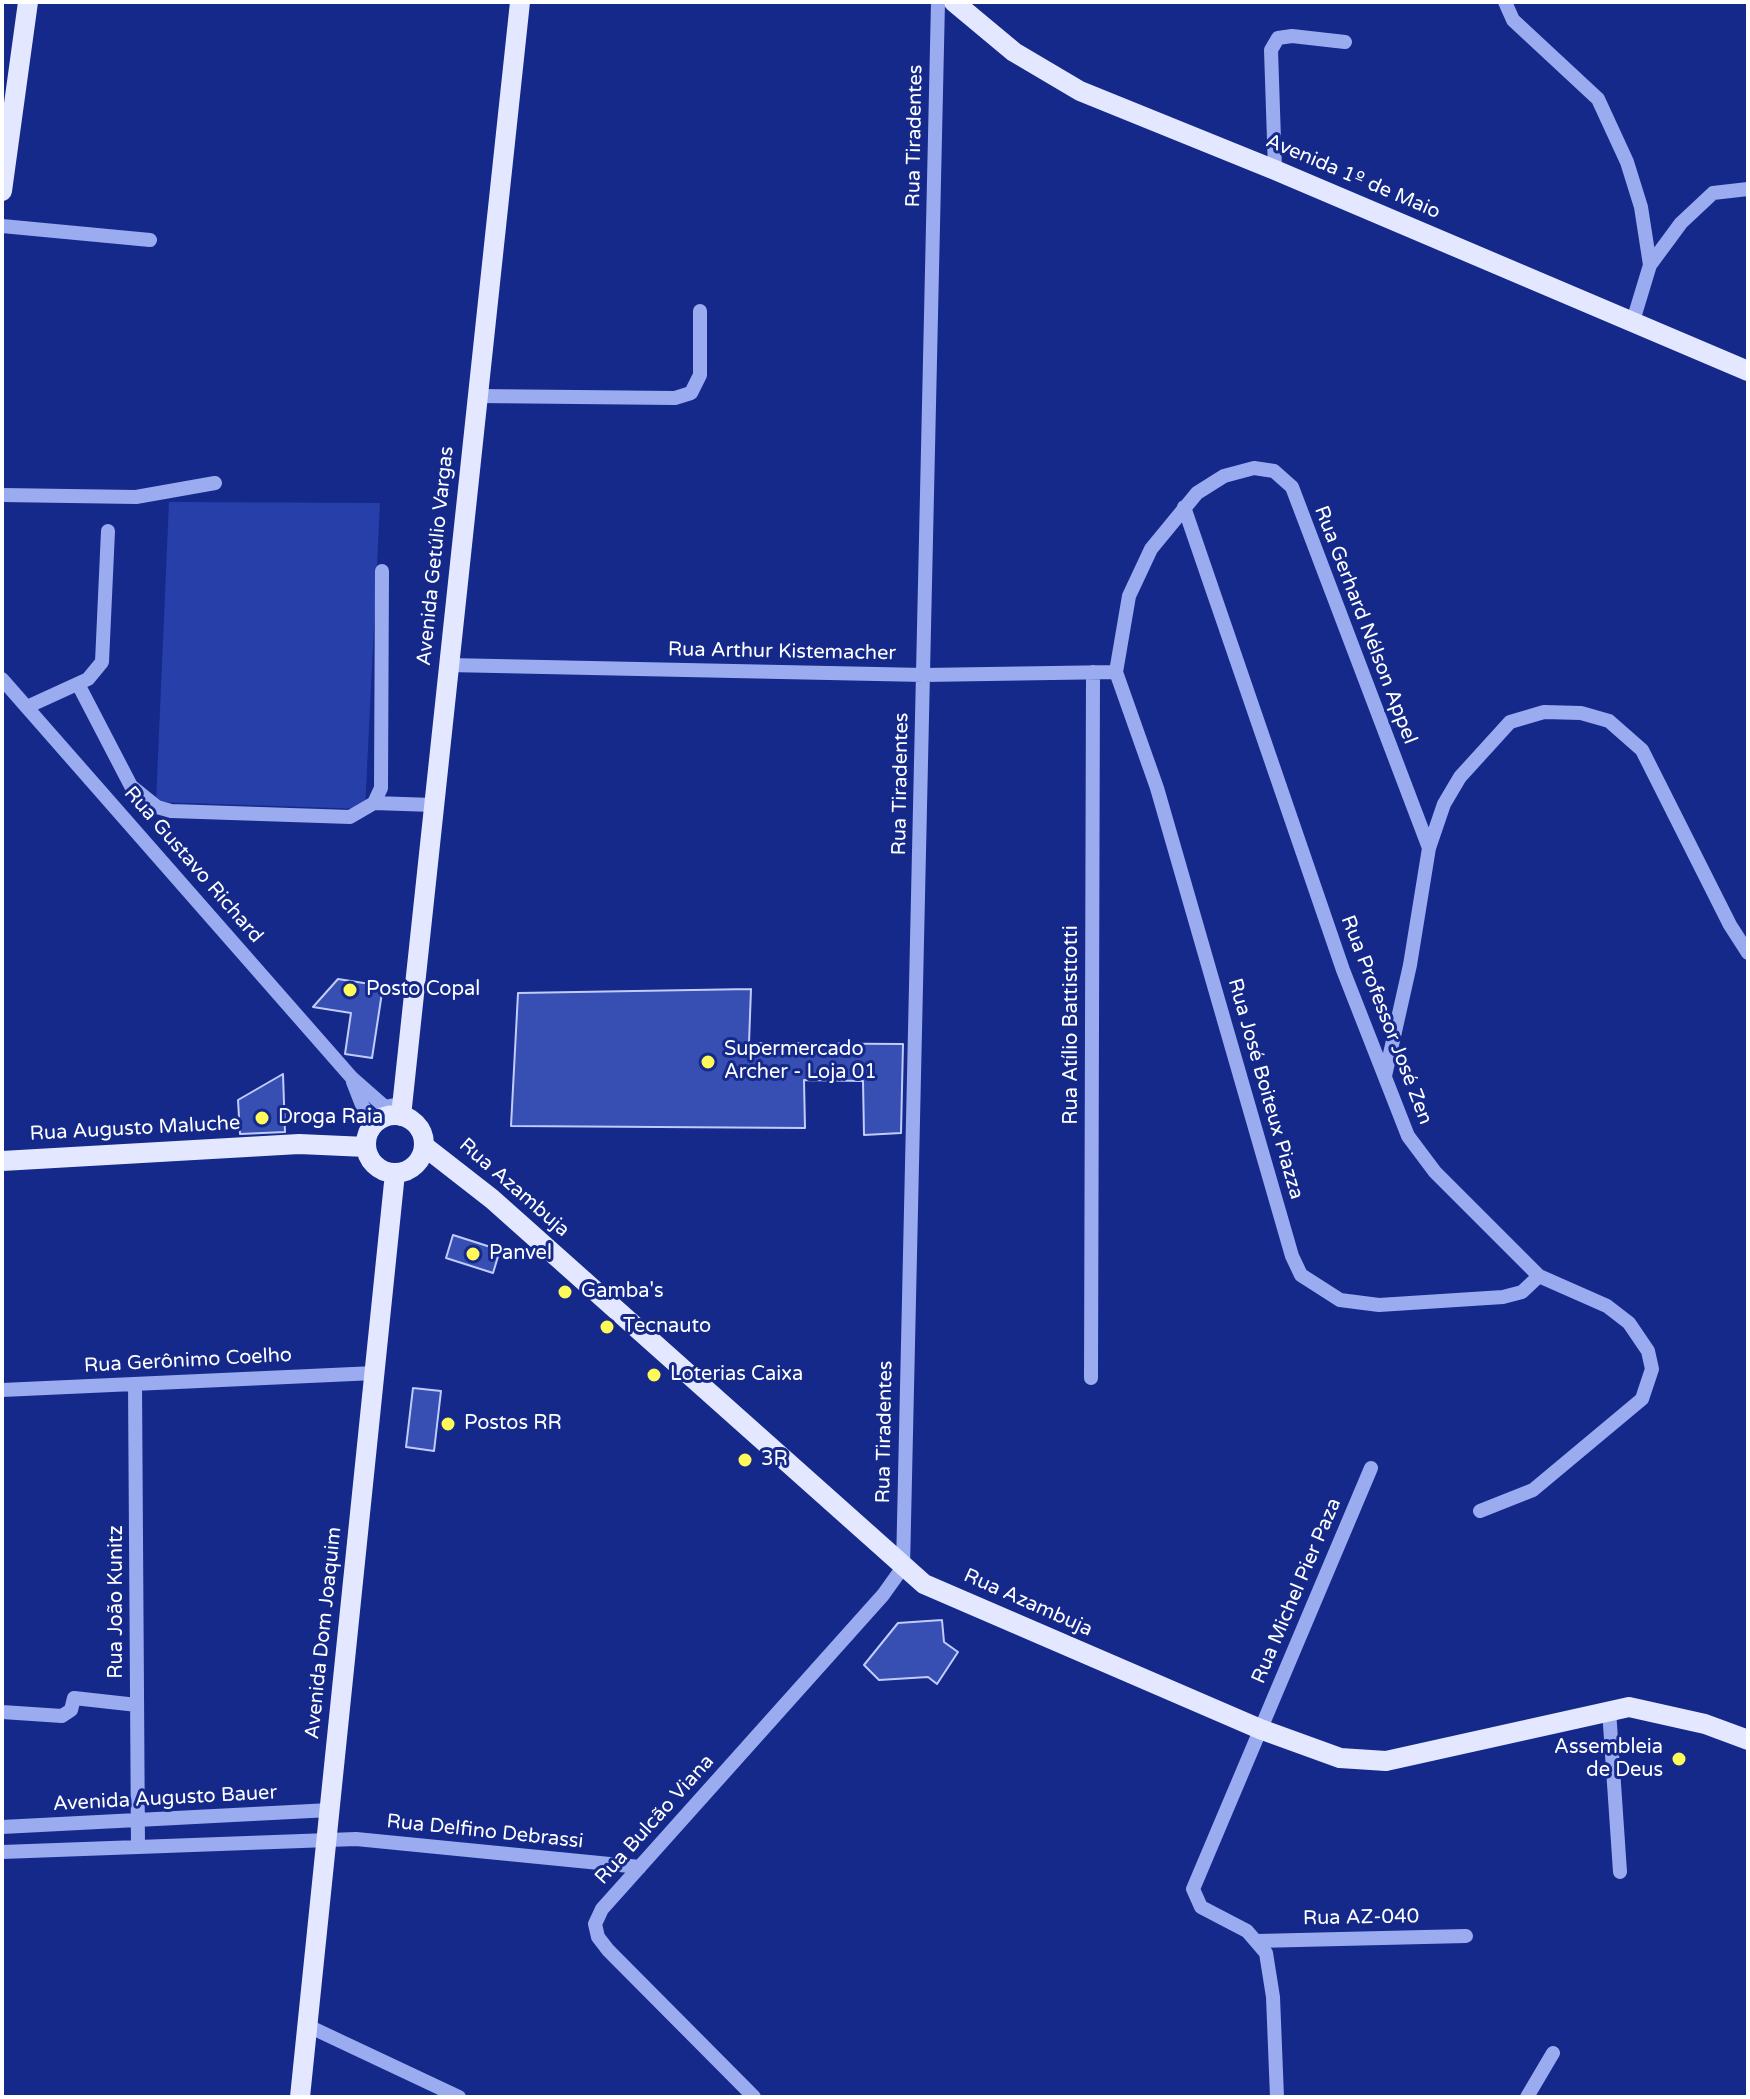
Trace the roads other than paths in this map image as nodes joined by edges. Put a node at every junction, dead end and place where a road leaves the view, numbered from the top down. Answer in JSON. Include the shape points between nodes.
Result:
{"nodes":[{"id":1,"x":28,"y":2,"type":"edge"},
{"id":2,"x":520,"y":2,"type":"edge"},
{"id":3,"x":938,"y":2,"type":"edge"},
{"id":4,"x":954,"y":2,"type":"edge"},
{"id":5,"x":1505,"y":2,"type":"edge"},
{"id":6,"x":1345,"y":42,"type":"dead end"},
{"id":7,"x":9,"y":83,"type":"edge"},
{"id":8,"x":4,"y":156,"type":"edge"},
{"id":9,"x":1275,"y":170,"type":"junction"},
{"id":10,"x":1748,"y":189,"type":"edge"},
{"id":11,"x":2,"y":191,"type":"edge"},
{"id":12,"x":2,"y":226,"type":"edge"},
{"id":13,"x":150,"y":240,"type":"dead end"},
{"id":14,"x":1650,"y":265,"type":"junction"},
{"id":15,"x":700,"y":311,"type":"dead end"},
{"id":16,"x":1633,"y":321,"type":"junction"},
{"id":17,"x":1748,"y":371,"type":"edge"},
{"id":18,"x":477,"y":396,"type":"junction"},
{"id":19,"x":215,"y":483,"type":"dead end"},
{"id":20,"x":2,"y":495,"type":"edge"},
{"id":21,"x":1184,"y":507,"type":"junction"},
{"id":22,"x":108,"y":531,"type":"dead end"},
{"id":23,"x":382,"y":571,"type":"dead end"},
{"id":24,"x":448,"y":665,"type":"junction"},
{"id":25,"x":1093,"y":672,"type":"junction"},
{"id":26,"x":1116,"y":672,"type":"junction"},
{"id":27,"x":924,"y":675,"type":"junction"},
{"id":28,"x":2,"y":679,"type":"edge"},
{"id":29,"x":78,"y":684,"type":"junction"},
{"id":30,"x":29,"y":706,"type":"junction"},
{"id":31,"x":374,"y":803,"type":"junction"},
{"id":32,"x":433,"y":805,"type":"junction"},
{"id":33,"x":1429,"y":848,"type":"junction"},
{"id":34,"x":1748,"y":953,"type":"edge"},
{"id":35,"x":1385,"y":1076,"type":"junction"},
{"id":36,"x":352,"y":1078,"type":"junction"},
{"id":37,"x":402,"y":1107,"type":"junction"},
{"id":38,"x":375,"y":1123,"type":"junction"},
{"id":39,"x":424,"y":1146,"type":"junction"},
{"id":40,"x":366,"y":1147,"type":"junction"},
{"id":41,"x":2,"y":1161,"type":"edge"},
{"id":42,"x":395,"y":1173,"type":"junction"},
{"id":43,"x":1539,"y":1276,"type":"junction"},
{"id":44,"x":375,"y":1373,"type":"junction"},
{"id":45,"x":1091,"y":1378,"type":"dead end"},
{"id":46,"x":135,"y":1384,"type":"junction"},
{"id":47,"x":2,"y":1390,"type":"edge"},
{"id":48,"x":1371,"y":1468,"type":"dead end"},
{"id":49,"x":1480,"y":1511,"type":"dead end"},
{"id":50,"x":903,"y":1567,"type":"junction"},
{"id":51,"x":137,"y":1705,"type":"junction"},
{"id":52,"x":1609,"y":1710,"type":"junction"},
{"id":53,"x":2,"y":1712,"type":"edge"},
{"id":54,"x":1260,"y":1729,"type":"junction"},
{"id":55,"x":1748,"y":1740,"type":"edge"},
{"id":56,"x":330,"y":1810,"type":"junction"},
{"id":57,"x":138,"y":1820,"type":"junction"},
{"id":58,"x":2,"y":1827,"type":"edge"},
{"id":59,"x":327,"y":1840,"type":"junction"},
{"id":60,"x":138,"y":1847,"type":"junction"},
{"id":61,"x":2,"y":1852,"type":"edge"},
{"id":62,"x":640,"y":1867,"type":"junction"},
{"id":63,"x":1620,"y":1872,"type":"dead end"},
{"id":64,"x":1466,"y":1936,"type":"dead end"},
{"id":65,"x":1257,"y":1941,"type":"junction"},
{"id":66,"x":308,"y":2026,"type":"junction"},
{"id":67,"x":1553,"y":2053,"type":"dead end"},
{"id":68,"x":300,"y":2097,"type":"edge"},
{"id":69,"x":459,"y":2097,"type":"edge"},
{"id":70,"x":754,"y":2097,"type":"edge"},
{"id":71,"x":1277,"y":2097,"type":"edge"},
{"id":72,"x":1527,"y":2097,"type":"edge"}],
"edges":[{"from":1,"to":7,"type":"main road"},
{"from":2,"to":18,"type":"main road","name":"Avenida Getúlio Vargas"},
{"from":3,"to":27,"type":"street","name":"Rua Tiradentes"},
{"from":4,"to":9,"type":"main road","name":"Avenida 1º de Maio","via":[[1014,52],[1080,91]]},
{"from":5,"to":14,"type":"street","via":[[1513,20],[1603,108],[1641,207]]},
{"from":6,"to":9,"type":"street","via":[[1292,36],[1278,38],[1271,50]]},
{"from":7,"to":8,"type":"main road"},
{"from":8,"to":11,"type":"main road"},
{"from":9,"to":16,"type":"main road","name":"Avenida 1º de Maio"},
{"from":10,"to":14,"type":"street","via":[[1713,193],[1681,223]]},
{"from":12,"to":13,"type":"street"},
{"from":14,"to":16,"type":"street"},
{"from":15,"to":18,"type":"street","via":[[700,375],[691,393],[675,398]]},
{"from":16,"to":17,"type":"main road","name":"Avenida 1º de Maio"},
{"from":18,"to":24,"type":"main road","name":"Avenida Getúlio Vargas"},
{"from":19,"to":20,"type":"street","via":[[136,497]]},
{"from":21,"to":26,"type":"street","name":"Rua Gerhard Nélson Appel","via":[[1151,549],[1129,596]]},
{"from":21,"to":33,"type":"street","name":"Rua Gerhard Nélson Appel","via":[[1224,476],[1254,468],[1274,471],[1292,487]]},
{"from":21,"to":35,"type":"street","name":"Rua Professor José Zen","via":[[1333,942]]},
{"from":22,"to":29,"type":"street","via":[[102,662],[96,673]]},
{"from":23,"to":31,"type":"street","via":[[381,788]]},
{"from":24,"to":27,"type":"street","name":"Rua Arthur Kistemacher"},
{"from":24,"to":32,"type":"main road","name":"Avenida Getúlio Vargas"},
{"from":25,"to":26,"type":"street","name":"Rua Arthur Kistemacher"},
{"from":25,"to":27,"type":"street","name":"Rua Arthur Kistemacher"},
{"from":25,"to":45,"type":"street","name":"Rua Atílio Battisttotti"},
{"from":26,"to":43,"type":"street","name":"Rua José Boiteux Piazza","via":[[1157,788],[1301,1275],[1340,1300],[1379,1305],[1503,1297],[1522,1292]]},
{"from":27,"to":50,"type":"street","name":"Rua Tiradentes"},
{"from":28,"to":30,"type":"street","name":"Rua Gustavo Richard"},
{"from":29,"to":30,"type":"street"},
{"from":29,"to":31,"type":"street","via":[[131,786],[157,807],[350,817]]},
{"from":30,"to":36,"type":"street","name":"Rua Gustavo Richard"},
{"from":31,"to":32,"type":"street"},
{"from":32,"to":37,"type":"main road","name":"Avenida Getúlio Vargas"},
{"from":33,"to":34,"type":"street","via":[[1460,777],[1510,722],[1544,712],[1581,713],[1609,721],[1642,750]]},
{"from":33,"to":35,"type":"street"},
{"from":35,"to":43,"type":"street","name":"Rua Professor José Zen","via":[[1408,1136],[1435,1172]]},
{"from":36,"to":37,"type":"street","name":"Rua Gustavo Richard","via":[[385,1107]]},
{"from":36,"to":38,"type":"street","name":"Rua Gustavo Richard"},
{"from":37,"to":38,"type":"main road"},
{"from":37,"to":39,"type":"main road","via":[[420,1130]]},
{"from":38,"to":40,"type":"main road"},
{"from":39,"to":42,"type":"main road","via":[[415,1165]]},
{"from":39,"to":50,"type":"main road","name":"Rua Azambuja","via":[[492,1199]]},
{"from":40,"to":41,"type":"main road","name":"Rua Augusto Maluche","via":[[299,1144]]},
{"from":40,"to":42,"type":"main road","via":[[376,1166]]},
{"from":42,"to":44,"type":"main road","name":"Avenida Dom Joaquim"},
{"from":43,"to":49,"type":"street","name":"Rua Professor José Zen","via":[[1607,1306],[1629,1323],[1648,1351],[1649,1384],[1642,1399],[1533,1490]]},
{"from":44,"to":46,"type":"street","name":"Rua Gerônimo Coelho"},
{"from":44,"to":56,"type":"main road","name":"Avenida Dom Joaquim"},
{"from":46,"to":47,"type":"street","name":"Rua Gerônimo Coelho"},
{"from":46,"to":51,"type":"street","name":"Rua João Kunitz"},
{"from":48,"to":54,"type":"street","name":"Rua Michel Pier Paza"},
{"from":50,"to":54,"type":"main road","name":"Rua Azambuja","via":[[924,1584]]},
{"from":50,"to":62,"type":"street","name":"Rua Bulcão Viana"},
{"from":51,"to":53,"type":"street","via":[[74,1698],[71,1710],[62,1716]]},
{"from":51,"to":57,"type":"street","name":"Rua João Kunitz"},
{"from":52,"to":54,"type":"main road","name":"Rua Azambuja","via":[[1386,1761],[1340,1758]]},
{"from":52,"to":55,"type":"main road","name":"Rua Azambuja","via":[[1653,1711]]},
{"from":52,"to":63,"type":"street"},
{"from":54,"to":65,"type":"street","name":"Rua Michel Pier Paza","via":[[1193,1889],[1201,1907]]},
{"from":56,"to":57,"type":"street","name":"Avenida Augusto Bauer"},
{"from":56,"to":59,"type":"main road","name":"Avenida Dom Joaquim"},
{"from":57,"to":58,"type":"street","name":"Avenida Augusto Bauer"},
{"from":57,"to":60,"type":"street","name":"Rua João Kunitz"},
{"from":59,"to":60,"type":"street"},
{"from":59,"to":62,"type":"street","name":"Rua Delfino Debrassi"},
{"from":59,"to":66,"type":"main road","name":"Avenida Dom Joaquim"},
{"from":60,"to":61,"type":"street"},
{"from":62,"to":70,"type":"street","name":"Rua Bulcão Viana","via":[[602,1909],[595,1924],[598,1937]]},
{"from":64,"to":65,"type":"street","name":"Rua AZ-040"},
{"from":65,"to":71,"type":"street","via":[[1271,1974]]},
{"from":66,"to":68,"type":"main road","name":"Avenida Dom Joaquim"},
{"from":66,"to":69,"type":"street"},
{"from":67,"to":72,"type":"street"}]}
